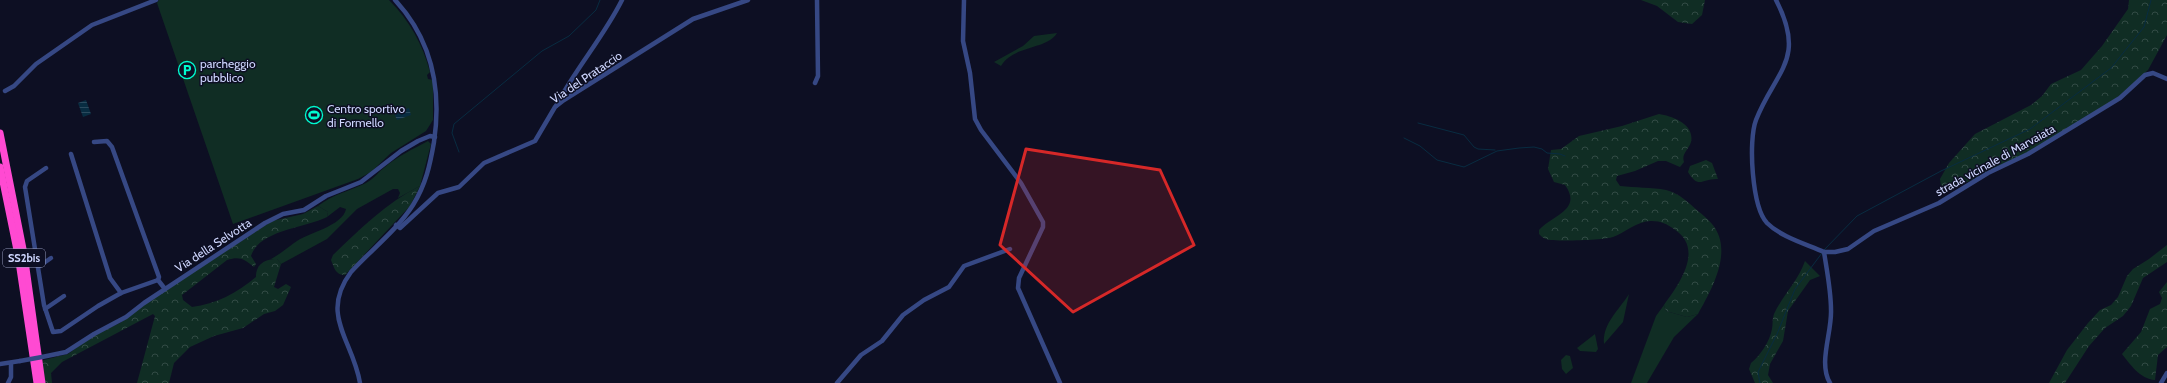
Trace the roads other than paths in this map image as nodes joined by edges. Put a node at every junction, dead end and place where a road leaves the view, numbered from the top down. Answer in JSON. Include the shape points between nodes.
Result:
{"nodes":[{"id":1,"x":156,"y":0,"type":"edge"},
{"id":2,"x":395,"y":0,"type":"edge"},
{"id":3,"x":622,"y":0,"type":"edge"},
{"id":4,"x":748,"y":0,"type":"edge"},
{"id":5,"x":817,"y":0,"type":"edge"},
{"id":6,"x":964,"y":0,"type":"edge"},
{"id":7,"x":1776,"y":0,"type":"edge"},
{"id":8,"x":2167,"y":79,"type":"edge"},
{"id":9,"x":815,"y":83,"type":"dead end"},
{"id":10,"x":5,"y":91,"type":"dead end"},
{"id":11,"x":555,"y":107,"type":"junction"},
{"id":12,"x":0,"y":133,"type":"edge"},
{"id":13,"x":435,"y":137,"type":"junction"},
{"id":14,"x":94,"y":142,"type":"dead end"},
{"id":15,"x":71,"y":154,"type":"dead end"},
{"id":16,"x":0,"y":167,"type":"edge"},
{"id":17,"x":46,"y":168,"type":"dead end"},
{"id":18,"x":396,"y":226,"type":"junction"},
{"id":19,"x":1010,"y":249,"type":"dead end"},
{"id":20,"x":1824,"y":252,"type":"junction"},
{"id":21,"x":51,"y":258,"type":"dead end"},
{"id":22,"x":38,"y":267,"type":"junction"},
{"id":23,"x":158,"y":280,"type":"junction"},
{"id":24,"x":165,"y":289,"type":"junction"},
{"id":25,"x":121,"y":293,"type":"junction"},
{"id":26,"x":64,"y":296,"type":"dead end"},
{"id":27,"x":45,"y":310,"type":"junction"},
{"id":28,"x":11,"y":363,"type":"junction"},
{"id":29,"x":0,"y":364,"type":"edge"},
{"id":30,"x":2167,"y":373,"type":"edge"},
{"id":31,"x":8,"y":383,"type":"edge"},
{"id":32,"x":37,"y":383,"type":"edge"},
{"id":33,"x":42,"y":383,"type":"edge"},
{"id":34,"x":360,"y":383,"type":"edge"},
{"id":35,"x":837,"y":383,"type":"edge"},
{"id":36,"x":1060,"y":383,"type":"edge"},
{"id":37,"x":1830,"y":383,"type":"edge"},
{"id":38,"x":2161,"y":383,"type":"edge"}],
"edges":[{"from":1,"to":10,"type":"street","via":[[92,25],[32,67],[14,86]]},
{"from":2,"to":13,"type":"street","via":[[418,30],[432,64],[437,98]]},
{"from":3,"to":11,"type":"street","via":[[604,33]]},
{"from":4,"to":11,"type":"street","name":"Via del Prataccio","via":[[693,19]]},
{"from":5,"to":9,"type":"street","via":[[818,76]]},
{"from":6,"to":36,"type":"street","via":[[963,40],[970,69],[976,119],[981,130],[1021,183],[1043,222],[1018,288]]},
{"from":7,"to":20,"type":"street","via":[[1786,26],[1788,51],[1784,67],[1753,128],[1751,152],[1755,186],[1760,210],[1767,223],[1783,234]]},
{"from":8,"to":20,"type":"street","name":"strada vicinale di Marvaiata","via":[[2153,73],[2145,75],[2120,98],[2028,154],[1988,173],[1936,204],[1874,231],[1850,248],[1838,252]]},
{"from":11,"to":18,"type":"street","name":"Via del Prataccio","via":[[535,141],[484,162],[462,184],[438,193],[403,226]]},
{"from":12,"to":33,"type":"highway","number":"SS2bis","via":[[24,254]]},
{"from":13,"to":18,"type":"street","via":[[425,185]]},
{"from":13,"to":24,"type":"street","name":"Via della Selvotta","via":[[430,136],[401,151],[361,182],[326,196],[301,212],[287,213],[269,220]]},
{"from":14,"to":23,"type":"street","via":[[105,141],[112,147]]},
{"from":15,"to":25,"type":"street","via":[[110,278]]},
{"from":16,"to":32,"type":"highway","number":"SS2bis","via":[[18,255]]},
{"from":17,"to":22,"type":"street","via":[[25,185]]},
{"from":18,"to":34,"type":"street","via":[[351,272],[337,299],[339,325]]},
{"from":19,"to":35,"type":"street","via":[[964,266],[948,287],[903,315],[882,341],[861,355]]},
{"from":20,"to":37,"type":"street","via":[[1831,309],[1824,366]]},
{"from":21,"to":22,"type":"street"},
{"from":22,"to":27,"type":"street"},
{"from":23,"to":24,"type":"street"},
{"from":23,"to":25,"type":"street"},
{"from":24,"to":28,"type":"street","name":"Via della Selvotta","bridge":true,"via":[[126,318],[66,352]]},
{"from":25,"to":27,"type":"street","via":[[58,332],[52,330]]},
{"from":26,"to":27,"type":"street"},
{"from":28,"to":29,"type":"street","name":"Via della Selvotta"},
{"from":28,"to":31,"type":"street","via":[[11,377]]},
{"from":30,"to":38,"type":"street"}]}
